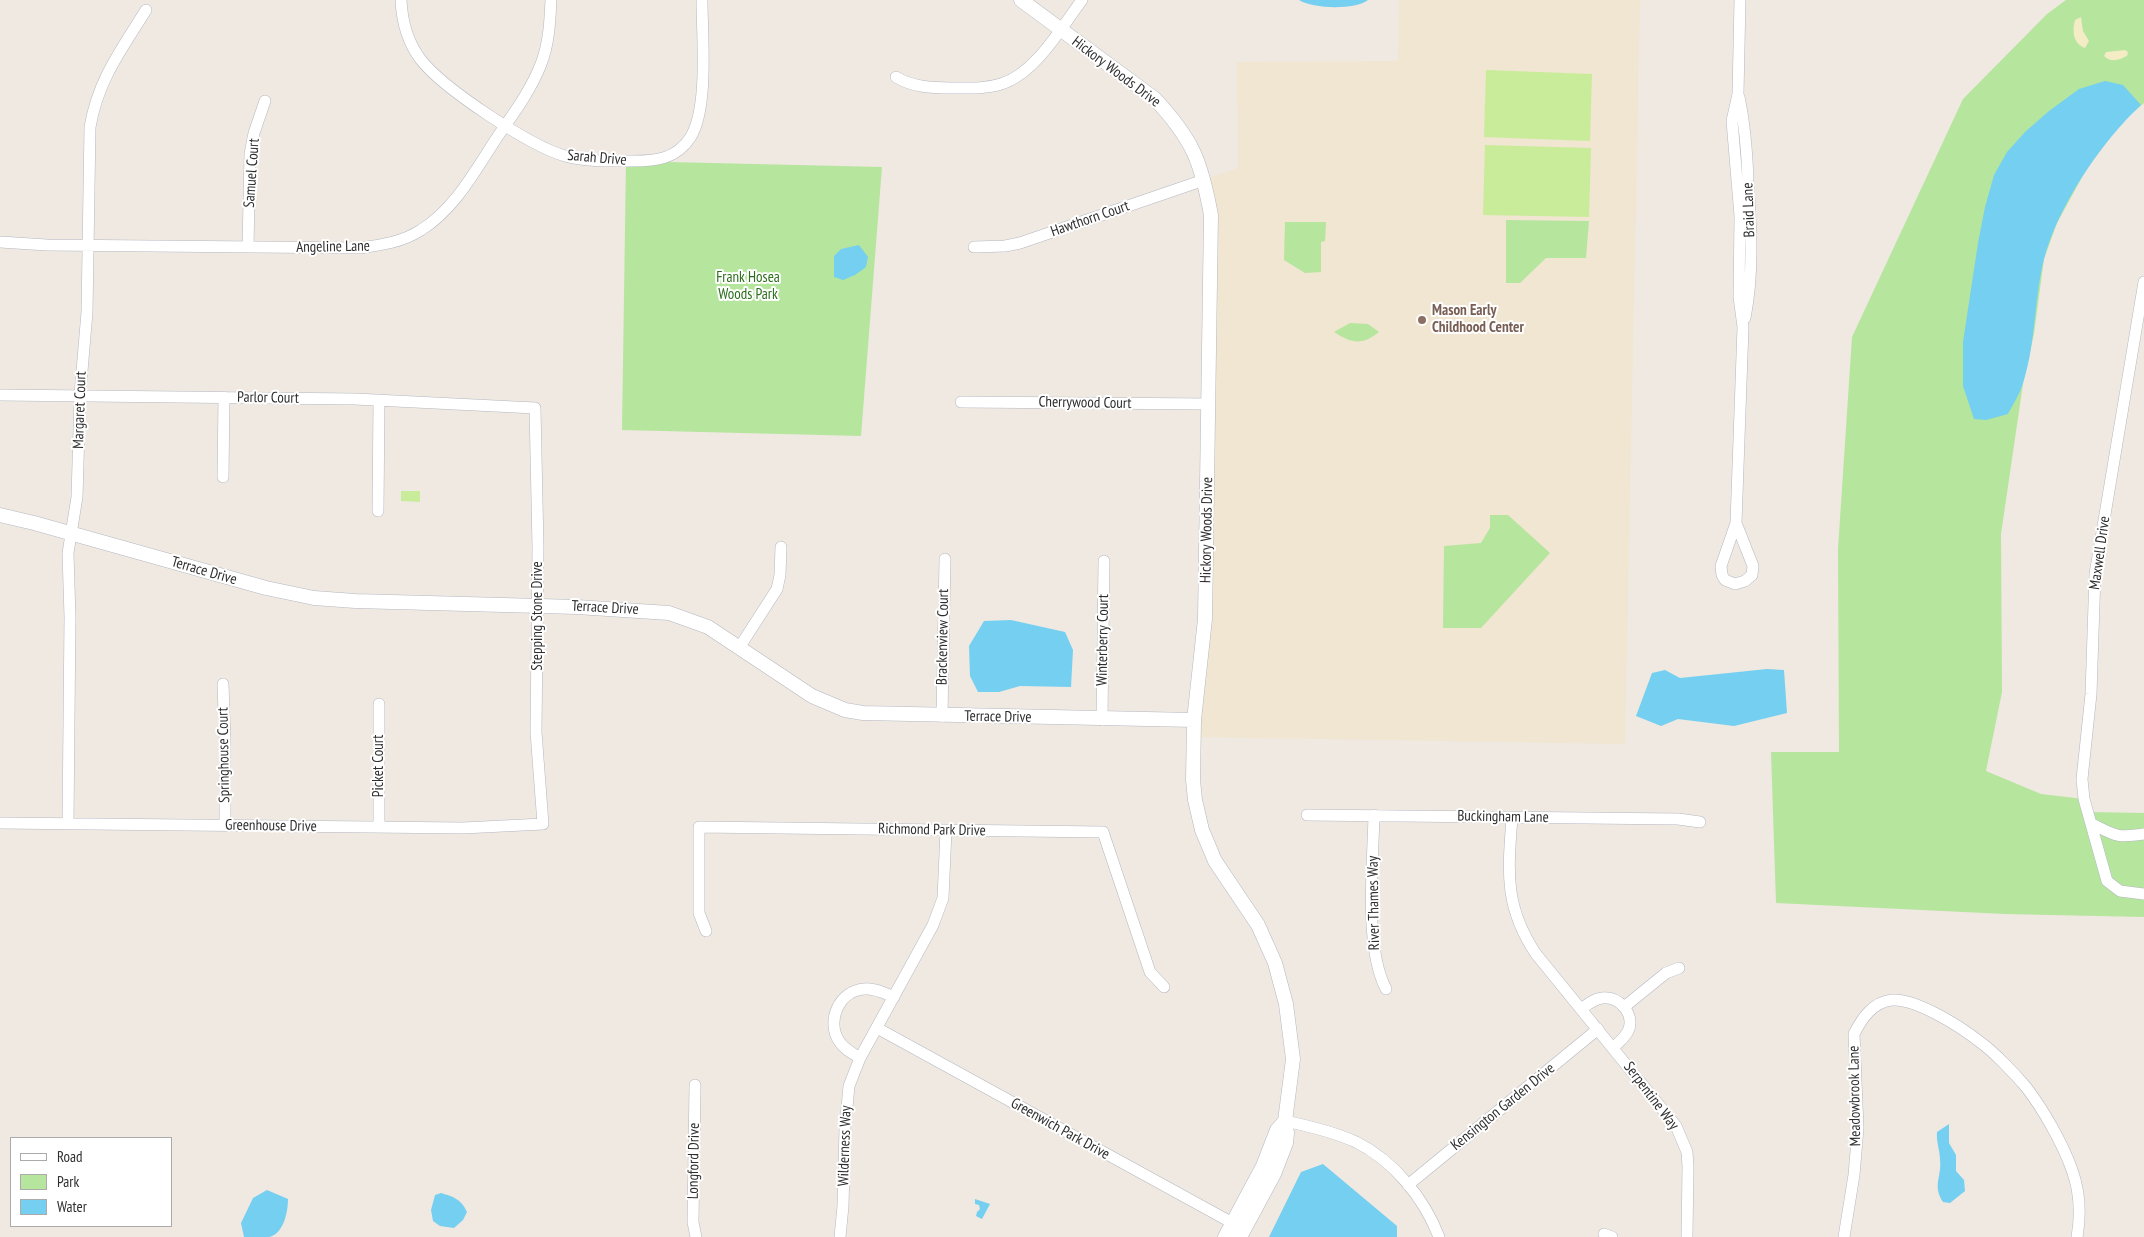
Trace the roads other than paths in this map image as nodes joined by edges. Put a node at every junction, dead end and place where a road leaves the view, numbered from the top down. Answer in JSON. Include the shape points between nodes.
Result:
{"nodes":[{"id":1,"x":401,"y":0,"type":"edge"},
{"id":2,"x":550,"y":0,"type":"edge"},
{"id":3,"x":702,"y":0,"type":"edge"},
{"id":4,"x":1022,"y":0,"type":"edge"},
{"id":5,"x":1082,"y":0,"type":"edge"},
{"id":6,"x":1740,"y":0,"type":"edge"},
{"id":7,"x":146,"y":10,"type":"dead end"},
{"id":8,"x":1060,"y":29,"type":"junction"},
{"id":9,"x":896,"y":76,"type":"dead end"},
{"id":10,"x":265,"y":100,"type":"dead end"},
{"id":11,"x":505,"y":125,"type":"junction"},
{"id":12,"x":1204,"y":180,"type":"junction"},
{"id":13,"x":0,"y":242,"type":"edge"},
{"id":14,"x":88,"y":245,"type":"junction"},
{"id":15,"x":248,"y":247,"type":"junction"},
{"id":16,"x":974,"y":247,"type":"dead end"},
{"id":17,"x":2144,"y":282,"type":"edge"},
{"id":18,"x":0,"y":395,"type":"edge"},
{"id":19,"x":80,"y":395,"type":"junction"},
{"id":20,"x":224,"y":397,"type":"junction"},
{"id":21,"x":379,"y":400,"type":"junction"},
{"id":22,"x":961,"y":402,"type":"dead end"},
{"id":23,"x":1209,"y":404,"type":"junction"},
{"id":24,"x":535,"y":408,"type":"joint"},
{"id":25,"x":223,"y":477,"type":"dead end"},
{"id":26,"x":378,"y":511,"type":"dead end"},
{"id":27,"x":0,"y":515,"type":"edge"},
{"id":28,"x":1736,"y":523,"type":"junction"},
{"id":29,"x":71,"y":533,"type":"junction"},
{"id":30,"x":781,"y":547,"type":"dead end"},
{"id":31,"x":944,"y":559,"type":"dead end"},
{"id":32,"x":1104,"y":561,"type":"dead end"},
{"id":33,"x":538,"y":606,"type":"junction"},
{"id":34,"x":739,"y":648,"type":"junction"},
{"id":35,"x":223,"y":684,"type":"dead end"},
{"id":36,"x":379,"y":704,"type":"dead end"},
{"id":37,"x":942,"y":716,"type":"junction"},
{"id":38,"x":1102,"y":720,"type":"junction"},
{"id":39,"x":1194,"y":720,"type":"junction"},
{"id":40,"x":1307,"y":814,"type":"dead end"},
{"id":41,"x":1374,"y":815,"type":"junction"},
{"id":42,"x":1512,"y":817,"type":"junction"},
{"id":43,"x":1700,"y":822,"type":"dead end"},
{"id":44,"x":0,"y":823,"type":"edge"},
{"id":45,"x":68,"y":824,"type":"junction"},
{"id":46,"x":543,"y":824,"type":"joint"},
{"id":47,"x":2092,"y":824,"type":"junction"},
{"id":48,"x":225,"y":826,"type":"junction"},
{"id":49,"x":379,"y":827,"type":"junction"},
{"id":50,"x":946,"y":831,"type":"junction"},
{"id":51,"x":2144,"y":834,"type":"edge"},
{"id":52,"x":2144,"y":894,"type":"edge"},
{"id":53,"x":706,"y":931,"type":"dead end"},
{"id":54,"x":1679,"y":968,"type":"dead end"},
{"id":55,"x":1164,"y":987,"type":"dead end"},
{"id":56,"x":1386,"y":989,"type":"dead end"},
{"id":57,"x":894,"y":997,"type":"junction"},
{"id":58,"x":1624,"y":1007,"type":"junction"},
{"id":59,"x":1581,"y":1009,"type":"junction"},
{"id":60,"x":877,"y":1028,"type":"junction"},
{"id":61,"x":1598,"y":1029,"type":"junction"},
{"id":62,"x":1614,"y":1048,"type":"junction"},
{"id":63,"x":860,"y":1058,"type":"junction"},
{"id":64,"x":694,"y":1085,"type":"dead end"},
{"id":65,"x":1286,"y":1121,"type":"junction"},
{"id":66,"x":1408,"y":1185,"type":"junction"},
{"id":67,"x":1239,"y":1230,"type":"edge"},
{"id":68,"x":696,"y":1237,"type":"edge"},
{"id":69,"x":840,"y":1237,"type":"edge"},
{"id":70,"x":1225,"y":1237,"type":"edge"},
{"id":71,"x":1439,"y":1237,"type":"edge"},
{"id":72,"x":1687,"y":1237,"type":"edge"},
{"id":73,"x":1844,"y":1237,"type":"edge"},
{"id":74,"x":2077,"y":1237,"type":"edge"}],
"edges":[{"from":1,"to":11,"type":"street","name":"Sarah Drive","via":[[405,28],[420,59],[451,88]]},
{"from":2,"to":11,"type":"street","name":"Angeline Lane","via":[[549,30],[541,65]]},
{"from":3,"to":11,"type":"street","name":"Sarah Drive","via":[[699,117],[687,142],[671,156],[658,161],[588,160],[534,143]]},
{"from":4,"to":8,"type":"street","name":"Hickory Woods Drive"},
{"from":5,"to":8,"type":"street"},
{"from":6,"to":28,"type":"street","name":"Braid Lane","via":[[1738,94],[1744,121],[1751,216],[1750,295],[1743,327]]},
{"from":7,"to":14,"type":"street","name":"Margaret Court","via":[[104,80],[94,106],[90,127]]},
{"from":8,"to":9,"type":"street","via":[[1029,68],[999,85],[935,88],[914,85]]},
{"from":8,"to":12,"type":"street","name":"Hickory Woods Drive","via":[[1155,99],[1189,140]]},
{"from":10,"to":15,"type":"street","name":"Samuel Court","via":[[250,154]]},
{"from":11,"to":15,"type":"street","name":"Angeline Lane","via":[[448,208],[408,237],[360,248]]},
{"from":12,"to":16,"type":"street","name":"Hawthorn Court","via":[[1020,243]]},
{"from":12,"to":23,"type":"street","name":"Hickory Woods Drive","via":[[1212,215]]},
{"from":13,"to":14,"type":"street","name":"Angeline Lane"},
{"from":14,"to":15,"type":"street","name":"Angeline Lane"},
{"from":14,"to":19,"type":"street","name":"Margaret Court"},
{"from":17,"to":47,"type":"street","name":"Maxwell Drive","via":[[2095,574],[2091,694],[2082,778],[2084,799]]},
{"from":18,"to":19,"type":"street","name":"Parlor Court"},
{"from":19,"to":20,"type":"street","name":"Parlor Court"},
{"from":19,"to":29,"type":"street","name":"Margaret Court","via":[[77,497]]},
{"from":20,"to":21,"type":"street","name":"Parlor Court"},
{"from":20,"to":25,"type":"street"},
{"from":21,"to":24,"type":"street","name":"Parlor Court"},
{"from":21,"to":26,"type":"street"},
{"from":22,"to":23,"type":"street","name":"Cherrywood Court"},
{"from":23,"to":39,"type":"street","name":"Hickory Woods Drive","via":[[1205,619]]},
{"from":24,"to":33,"type":"street","name":"Stepping Stone Drive"},
{"from":27,"to":29,"type":"street","name":"Terrace Drive"},
{"from":28,"to":28,"type":"street","name":"Braid Lane","via":[[1720,566],[1726,580],[1735,584],[1752,575],[1753,566]]},
{"from":29,"to":33,"type":"street","name":"Terrace Drive","via":[[266,588],[314,598]]},
{"from":29,"to":45,"type":"street","name":"Margaret Court","via":[[67,574],[70,617]]},
{"from":30,"to":34,"type":"street","via":[[777,589]]},
{"from":31,"to":37,"type":"street","name":"Brackenview Court"},
{"from":32,"to":38,"type":"street","name":"Winterberry Court"},
{"from":33,"to":34,"type":"street","name":"Terrace Drive","via":[[669,613],[708,628]]},
{"from":33,"to":46,"type":"street","name":"Stepping Stone Drive","via":[[536,732]]},
{"from":34,"to":37,"type":"street","name":"Terrace Drive","via":[[812,696],[845,710]]},
{"from":35,"to":48,"type":"street","name":"Springhouse Court"},
{"from":36,"to":49,"type":"street","name":"Picket Court"},
{"from":37,"to":38,"type":"street","name":"Terrace Drive"},
{"from":38,"to":39,"type":"street","name":"Terrace Drive"},
{"from":39,"to":65,"type":"street","name":"Hickory Woods Drive","via":[[1193,780],[1202,830],[1214,861],[1258,924],[1275,963],[1286,1004],[1293,1059]]},
{"from":40,"to":41,"type":"street","name":"Buckingham Lane"},
{"from":41,"to":42,"type":"street","name":"Buckingham Lane"},
{"from":41,"to":56,"type":"street","name":"River Thames Way","via":[[1373,934],[1377,969]]},
{"from":42,"to":43,"type":"street","name":"Buckingham Lane"},
{"from":42,"to":59,"type":"street","name":"Serpentine Way","via":[[1510,888],[1518,922],[1536,954]]},
{"from":44,"to":45,"type":"street","name":"Greenhouse Drive"},
{"from":45,"to":48,"type":"street","name":"Greenhouse Drive"},
{"from":46,"to":49,"type":"street","name":"Greenhouse Drive","via":[[463,828]]},
{"from":47,"to":51,"type":"street","via":[[2114,836]]},
{"from":47,"to":52,"type":"street","name":"Maxwell Drive","via":[[2107,881],[2120,891]]},
{"from":48,"to":49,"type":"street","name":"Greenhouse Drive"},
{"from":50,"to":53,"type":"street","name":"Richmond Park Drive","via":[[699,827],[699,913]]},
{"from":50,"to":55,"type":"street","name":"Richmond Park Drive","via":[[1103,832],[1150,972]]},
{"from":50,"to":57,"type":"street","name":"Wilderness Way","via":[[943,898],[933,925]]},
{"from":54,"to":58,"type":"street","via":[[1666,973]]},
{"from":57,"to":60,"type":"street","name":"Wilderness Way"},
{"from":57,"to":63,"type":"street","via":[[864,989],[849,994],[838,1004],[835,1034],[843,1047]]},
{"from":58,"to":59,"type":"street","via":[[1618,1001],[1604,998],[1596,999]]},
{"from":58,"to":62,"type":"street","name":"Serpentine Way","via":[[1630,1019],[1629,1027]]},
{"from":59,"to":61,"type":"street","name":"Serpentine Way"},
{"from":60,"to":63,"type":"street","name":"Wilderness Way"},
{"from":60,"to":67,"type":"street","name":"Greenwich Park Drive"},
{"from":61,"to":62,"type":"street","name":"Serpentine Way"},
{"from":61,"to":66,"type":"street","name":"Kensington Garden Drive"},
{"from":62,"to":72,"type":"street","name":"Serpentine Way","via":[[1668,1114],[1682,1139],[1688,1166]]},
{"from":63,"to":69,"type":"street","name":"Wilderness Way","via":[[846,1100]]},
{"from":64,"to":68,"type":"street","name":"Longford Drive","via":[[693,1222]]},
{"from":65,"to":66,"type":"street","via":[[1356,1142],[1380,1158]]},
{"from":65,"to":67,"type":"street","name":"Hickory Woods Drive","via":[[1277,1130]]},
{"from":66,"to":71,"type":"street"},
{"from":67,"to":70,"type":"street","name":"Hickory Woods Drive"},
{"from":73,"to":74,"type":"street","name":"Meadowbrook Lane","via":[[1858,1128],[1854,1034],[1874,1006],[1891,1000],[1920,1006],[1982,1042],[2026,1087],[2072,1169],[2080,1196]]}]}
